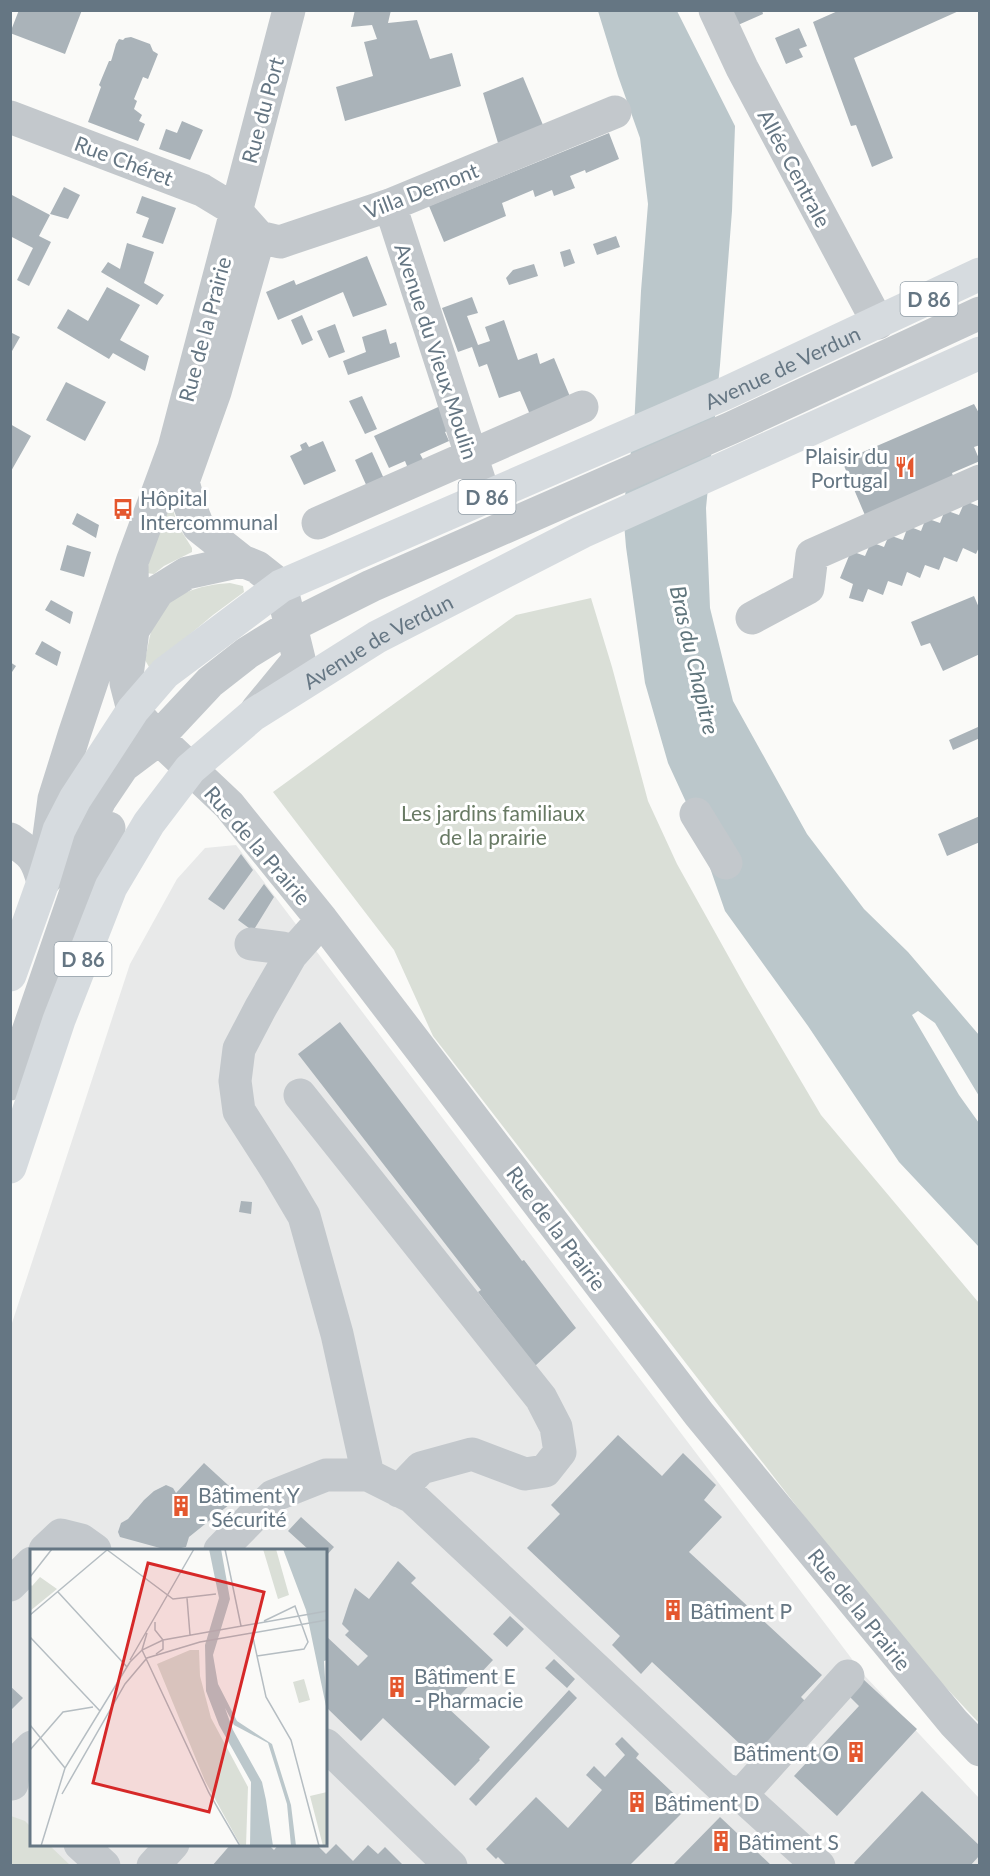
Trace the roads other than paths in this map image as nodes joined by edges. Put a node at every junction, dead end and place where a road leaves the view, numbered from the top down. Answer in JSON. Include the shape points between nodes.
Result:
{"nodes":[{"id":1,"x":289,"y":10,"type":"edge"},
{"id":2,"x":715,"y":10,"type":"edge"},
{"id":3,"x":615,"y":112,"type":"dead end"},
{"id":4,"x":10,"y":117,"type":"edge"},
{"id":5,"x":390,"y":205,"type":"junction"},
{"id":6,"x":235,"y":210,"type":"junction"},
{"id":7,"x":259,"y":237,"type":"junction"},
{"id":8,"x":980,"y":274,"type":"edge"},
{"id":9,"x":980,"y":313,"type":"edge"},
{"id":10,"x":878,"y":323,"type":"junction"},
{"id":11,"x":979,"y":355,"type":"edge"},
{"id":12,"x":582,"y":407,"type":"dead end"},
{"id":13,"x":174,"y":448,"type":"junction"},
{"id":14,"x":471,"y":456,"type":"junction"},
{"id":15,"x":183,"y":480,"type":"junction"},
{"id":16,"x":980,"y":481,"type":"edge"},
{"id":17,"x":485,"y":498,"type":"junction"},
{"id":18,"x":318,"y":523,"type":"dead end"},
{"id":19,"x":242,"y":561,"type":"junction"},
{"id":20,"x":132,"y":562,"type":"junction"},
{"id":21,"x":281,"y":586,"type":"junction"},
{"id":22,"x":752,"y":618,"type":"dead end"},
{"id":23,"x":291,"y":626,"type":"junction"},
{"id":24,"x":133,"y":630,"type":"junction"},
{"id":25,"x":133,"y":710,"type":"junction"},
{"id":26,"x":253,"y":715,"type":"junction"},
{"id":27,"x":154,"y":741,"type":"junction"},
{"id":28,"x":190,"y":769,"type":"junction"},
{"id":29,"x":696,"y":814,"type":"dead end"},
{"id":30,"x":10,"y":838,"type":"edge"},
{"id":31,"x":726,"y":863,"type":"dead end"},
{"id":32,"x":43,"y":882,"type":"junction"},
{"id":33,"x":289,"y":939,"type":"junction"},
{"id":34,"x":10,"y":975,"type":"edge"},
{"id":35,"x":246,"y":992,"type":"dead end"},
{"id":36,"x":10,"y":1084,"type":"edge"},
{"id":37,"x":300,"y":1095,"type":"dead end"},
{"id":38,"x":10,"y":1167,"type":"edge"},
{"id":39,"x":319,"y":1356,"type":"dead end"},
{"id":40,"x":354,"y":1475,"type":"junction"},
{"id":41,"x":399,"y":1491,"type":"junction"},
{"id":42,"x":82,"y":1547,"type":"edge"},
{"id":43,"x":47,"y":1549,"type":"edge"},
{"id":44,"x":222,"y":1549,"type":"edge"},
{"id":45,"x":30,"y":1565,"type":"edge"},
{"id":46,"x":10,"y":1585,"type":"edge"},
{"id":47,"x":30,"y":1588,"type":"edge"},
{"id":48,"x":10,"y":1606,"type":"edge"},
{"id":49,"x":848,"y":1676,"type":"dead end"},
{"id":50,"x":327,"y":1746,"type":"edge"},
{"id":51,"x":30,"y":1749,"type":"edge"},
{"id":52,"x":980,"y":1750,"type":"edge"},
{"id":53,"x":18,"y":1790,"type":"edge"},
{"id":54,"x":741,"y":1795,"type":"junction"},
{"id":55,"x":81,"y":1846,"type":"edge"},
{"id":56,"x":172,"y":1846,"type":"edge"},
{"id":57,"x":104,"y":1866,"type":"edge"},
{"id":58,"x":153,"y":1866,"type":"edge"},
{"id":59,"x":451,"y":1866,"type":"edge"},
{"id":60,"x":819,"y":1866,"type":"edge"}],
"edges":[{"from":1,"to":6,"type":"street","name":"Rue du Port"},
{"from":2,"to":10,"type":"street","name":"Allée Centrale"},
{"from":3,"to":5,"type":"street","name":"Villa Demont"},
{"from":4,"to":6,"type":"street","name":"Rue Chéret","via":[[202,190]]},
{"from":5,"to":7,"type":"street","name":"Villa Demont","via":[[280,242]]},
{"from":5,"to":14,"type":"street","name":"Avenue du Vieux Moulin"},
{"from":6,"to":7,"type":"street"},
{"from":6,"to":13,"type":"street","name":"Rue de la Prairie"},
{"from":7,"to":15,"type":"street","via":[[215,392]]},
{"from":8,"to":10,"type":"main road","name":"Avenue de Verdun","number":"D 86"},
{"from":9,"to":23,"type":"street","name":"Avenue de Verdun","number":"D 86","via":[[731,428],[371,586]]},
{"from":10,"to":17,"type":"main road","name":"Avenue de Verdun","number":"D 86"},
{"from":11,"to":26,"type":"main road","name":"Avenue de Verdun","number":"D 86","via":[[582,532],[377,638]]},
{"from":12,"to":14,"type":"street"},
{"from":13,"to":15,"type":"street"},
{"from":13,"to":20,"type":"street"},
{"from":14,"to":17,"type":"street","name":"Avenue du Vieux Moulin"},
{"from":14,"to":18,"type":"street"},
{"from":15,"to":19,"type":"street","via":[[198,526]]},
{"from":16,"to":22,"type":"street","via":[[812,555],[808,588]]},
{"from":17,"to":21,"type":"main road","name":"Avenue de Verdun","number":"D 86"},
{"from":19,"to":21,"type":"street","via":[[257,567]]},
{"from":19,"to":24,"type":"street","via":[[187,573],[158,591]]},
{"from":20,"to":24,"type":"street"},
{"from":20,"to":32,"type":"street","via":[[54,799]]},
{"from":21,"to":23,"type":"street"},
{"from":21,"to":25,"type":"main road","name":"Avenue de Verdun","number":"D 86","via":[[165,674]]},
{"from":23,"to":26,"type":"street","via":[[299,659]]},
{"from":23,"to":27,"type":"street","name":"Avenue de Verdun","via":[[210,682]]},
{"from":24,"to":25,"type":"street","via":[[126,683]]},
{"from":25,"to":27,"type":"street","name":"Rue de la Prairie"},
{"from":25,"to":32,"type":"main road","name":"Avenue de Verdun","number":"D 86","via":[[58,830]]},
{"from":26,"to":28,"type":"main road","name":"Avenue de Verdun","number":"D 86"},
{"from":27,"to":28,"type":"street","name":"Rue de la Prairie"},
{"from":27,"to":32,"type":"street","name":"Avenue de Verdun","via":[[123,766],[79,842]]},
{"from":27,"to":36,"type":"street","name":"Avenue de Verdun","via":[[138,779],[81,877]]},
{"from":28,"to":33,"type":"street","name":"Rue de la Prairie","via":[[230,806]]},
{"from":28,"to":38,"type":"main road","name":"Avenue de Verdun","number":"D 86","via":[[149,823],[111,887],[59,1020]]},
{"from":29,"to":31,"type":"street"},
{"from":30,"to":32,"type":"street","via":[[37,861]]},
{"from":32,"to":34,"type":"main road","name":"Avenue de Verdun","number":"D 86"},
{"from":33,"to":35,"type":"street"},
{"from":33,"to":40,"type":"street","via":[[291,954],[238,1049],[235,1081],[239,1111],[304,1216],[337,1335]]},
{"from":33,"to":52,"type":"street","name":"Rue de la Prairie","via":[[699,1414]]},
{"from":37,"to":41,"type":"street","via":[[541,1398],[555,1427],[560,1452],[545,1471],[525,1474],[472,1454],[421,1468]]},
{"from":39,"to":40,"type":"street"},
{"from":40,"to":41,"type":"street"},
{"from":40,"to":44,"type":"street","via":[[326,1475],[273,1496]]},
{"from":41,"to":54,"type":"street","via":[[412,1497],[724,1789]]},
{"from":42,"to":43,"type":"street","via":[[61,1535]]},
{"from":45,"to":46,"type":"street"},
{"from":47,"to":48,"type":"street"},
{"from":49,"to":54,"type":"street"},
{"from":50,"to":59,"type":"street"},
{"from":51,"to":53,"type":"street","via":[[14,1765]]},
{"from":54,"to":60,"type":"street"},
{"from":55,"to":57,"type":"street"},
{"from":56,"to":58,"type":"street"}]}
